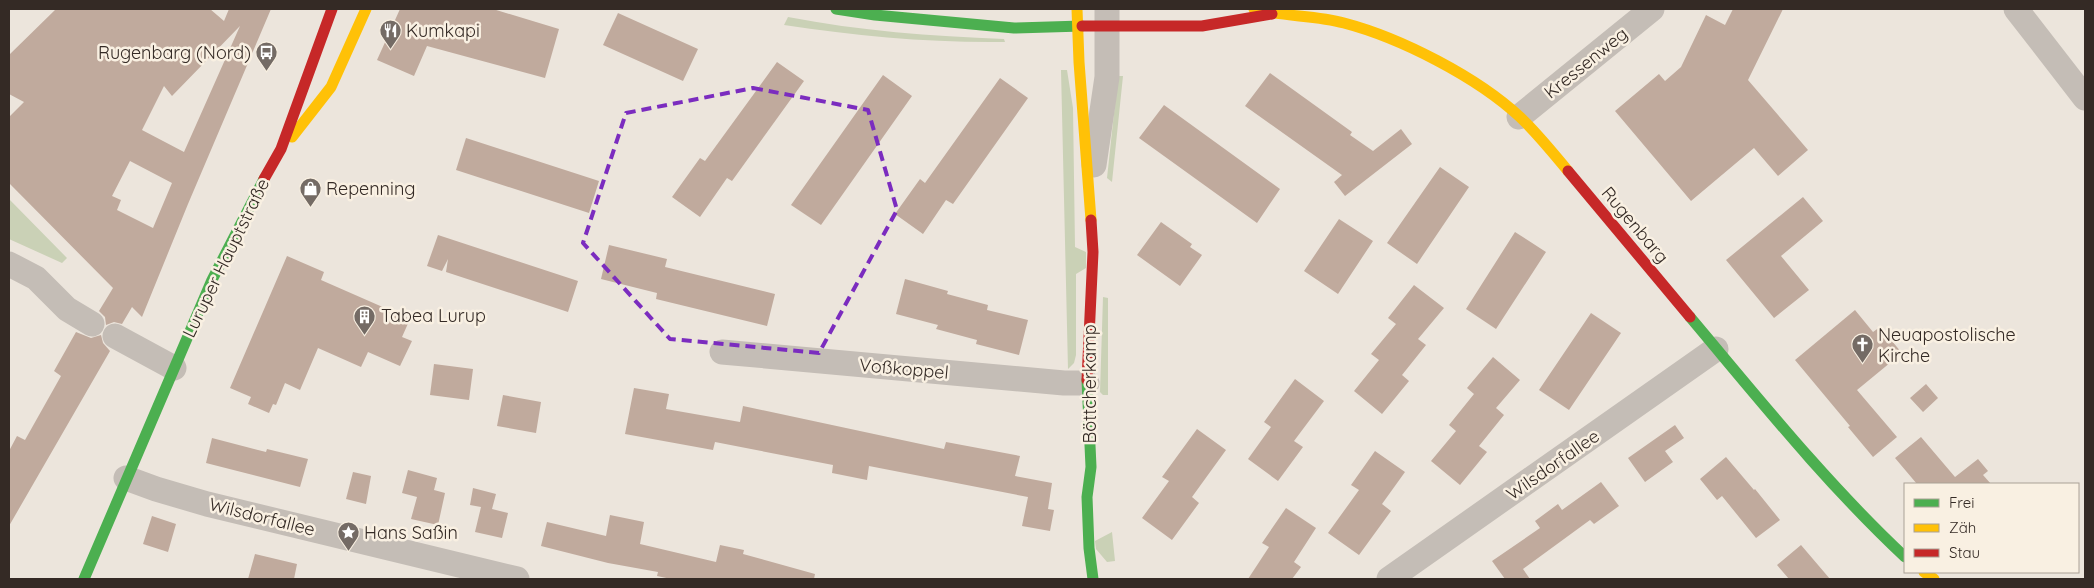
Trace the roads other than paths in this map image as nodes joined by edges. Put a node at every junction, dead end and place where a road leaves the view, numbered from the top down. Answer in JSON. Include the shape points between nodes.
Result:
{"nodes":[{"id":1,"x":332,"y":9,"type":"edge"},
{"id":2,"x":366,"y":9,"type":"edge"},
{"id":3,"x":836,"y":9,"type":"edge"},
{"id":4,"x":1077,"y":9,"type":"edge"},
{"id":5,"x":1254,"y":9,"type":"edge"},
{"id":6,"x":1652,"y":9,"type":"edge"},
{"id":7,"x":2016,"y":9,"type":"edge"},
{"id":8,"x":1272,"y":14,"type":"junction"},
{"id":9,"x":1107,"y":17,"type":"edge"},
{"id":10,"x":1077,"y":27,"type":"junction"},
{"id":11,"x":2085,"y":98,"type":"edge"},
{"id":12,"x":1519,"y":117,"type":"junction"},
{"id":13,"x":281,"y":150,"type":"junction"},
{"id":14,"x":1090,"y":188,"type":"junction"},
{"id":15,"x":9,"y":264,"type":"edge"},
{"id":16,"x":92,"y":324,"type":"dead end"},
{"id":17,"x":115,"y":336,"type":"dead end"},
{"id":18,"x":1716,"y":349,"type":"junction"},
{"id":19,"x":722,"y":352,"type":"dead end"},
{"id":20,"x":174,"y":368,"type":"junction"},
{"id":21,"x":1088,"y":383,"type":"junction"},
{"id":22,"x":126,"y":478,"type":"junction"},
{"id":23,"x":1904,"y":556,"type":"edge"},
{"id":24,"x":84,"y":579,"type":"edge"},
{"id":25,"x":517,"y":579,"type":"edge"},
{"id":26,"x":1093,"y":579,"type":"edge"},
{"id":27,"x":1389,"y":579,"type":"edge"}],
"edges":[{"from":1,"to":13,"type":"main road","name":"Luruper Hauptstraße"},
{"from":2,"to":13,"type":"main road","name":"Luruper Hauptstraße","via":[[330,87]]},
{"from":3,"to":10,"type":"main road","name":"Rugenbarg","via":[[1014,28]]},
{"from":4,"to":10,"type":"main road","name":"Böttcherkamp"},
{"from":5,"to":8,"type":"main road","name":"Rugenbarg"},
{"from":6,"to":12,"type":"street","name":"Kressenweg"},
{"from":7,"to":11,"type":"street"},
{"from":8,"to":9,"type":"main road","name":"Rugenbarg","via":[[1202,26]]},
{"from":8,"to":12,"type":"main road","name":"Rugenbarg","via":[[1326,19],[1389,39],[1488,92]]},
{"from":9,"to":10,"type":"main road","name":"Rugenbarg"},
{"from":9,"to":14,"type":"street","name":"Böttcherkamp","via":[[1107,77]]},
{"from":10,"to":14,"type":"main road","name":"Böttcherkamp"},
{"from":12,"to":18,"type":"main road","name":"Rugenbarg"},
{"from":13,"to":20,"type":"main road","name":"Luruper Hauptstraße","via":[[240,221]]},
{"from":14,"to":21,"type":"main road","name":"Böttcherkamp","via":[[1092,252]]},
{"from":15,"to":16,"type":"street","via":[[36,278],[67,309]]},
{"from":17,"to":20,"type":"street"},
{"from":18,"to":23,"type":"main road","name":"Rugenbarg","via":[[1818,470]]},
{"from":18,"to":27,"type":"street","name":"Wilsdorfallee"},
{"from":19,"to":21,"type":"street","name":"Voßkoppel"},
{"from":20,"to":22,"type":"main road","name":"Luruper Hauptstraße"},
{"from":21,"to":26,"type":"main road","name":"Böttcherkamp","via":[[1091,467],[1087,497]]},
{"from":22,"to":24,"type":"main road","name":"Luruper Hauptstraße"},
{"from":22,"to":25,"type":"street","name":"Wilsdorfallee","via":[[207,504]]}]}
